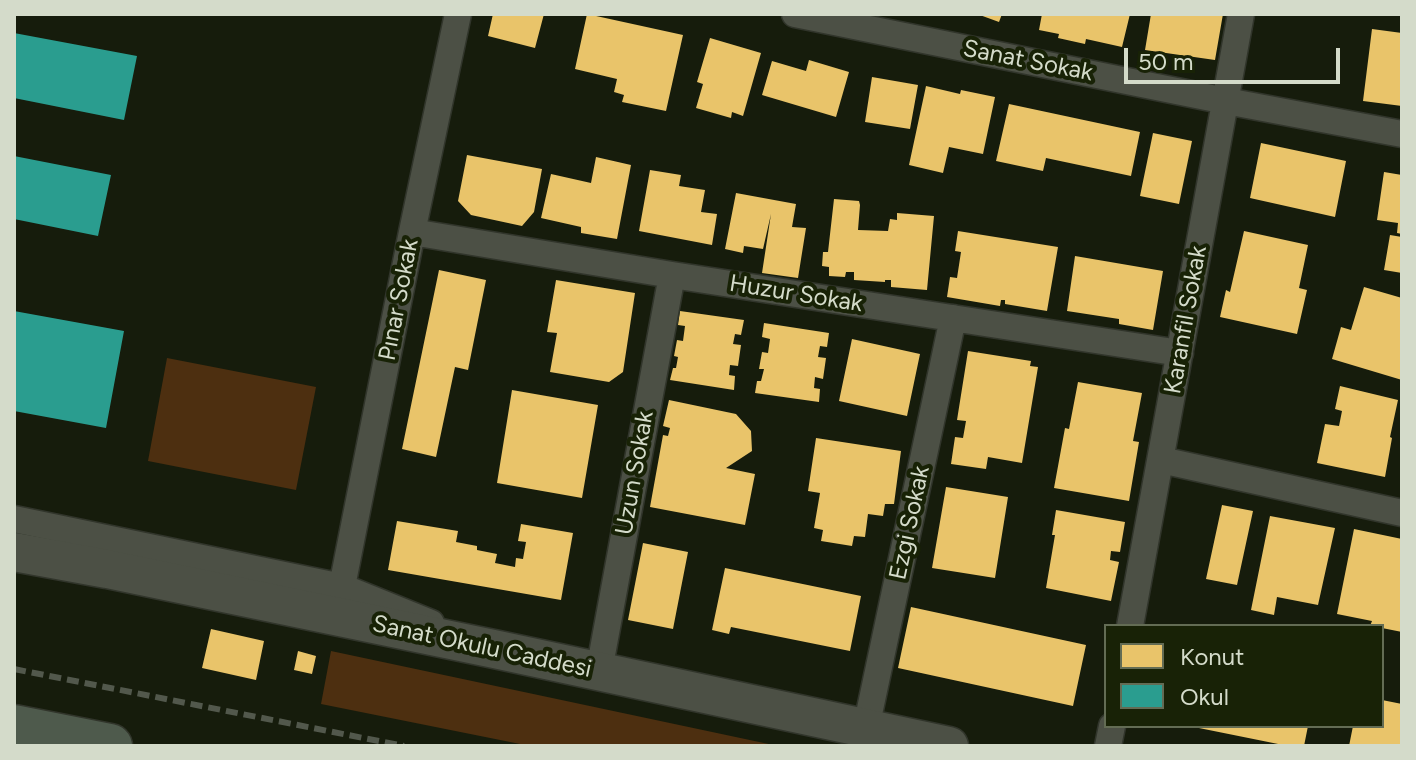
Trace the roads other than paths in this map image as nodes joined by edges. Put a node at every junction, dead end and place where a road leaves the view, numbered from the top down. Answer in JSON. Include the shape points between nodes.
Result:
{"nodes":[{"id":1,"x":458,"y":14,"type":"edge"},
{"id":2,"x":795,"y":14,"type":"edge"},
{"id":3,"x":1241,"y":14,"type":"edge"},
{"id":4,"x":1226,"y":101,"type":"junction"},
{"id":5,"x":1402,"y":134,"type":"edge"},
{"id":6,"x":412,"y":232,"type":"junction"},
{"id":7,"x":672,"y":275,"type":"junction"},
{"id":8,"x":953,"y":318,"type":"junction"},
{"id":9,"x":1180,"y":353,"type":"junction"},
{"id":10,"x":1161,"y":460,"type":"junction"},
{"id":11,"x":1402,"y":513,"type":"edge"},
{"id":12,"x":14,"y":519,"type":"edge"},
{"id":13,"x":14,"y":552,"type":"edge"},
{"id":14,"x":339,"y":602,"type":"junction"},
{"id":15,"x":1130,"y":624,"type":"edge"},
{"id":16,"x":599,"y":671,"type":"junction"},
{"id":17,"x":14,"y":727,"type":"edge"},
{"id":18,"x":866,"y":728,"type":"junction"},
{"id":19,"x":110,"y":746,"type":"edge"},
{"id":20,"x":949,"y":746,"type":"edge"}],
"edges":[{"from":1,"to":6,"type":"street","name":"Pınar Sokak"},
{"from":2,"to":4,"type":"street","name":"Sanat Sokak"},
{"from":3,"to":4,"type":"street","name":"Karanfil Sokak"},
{"from":4,"to":5,"type":"street","name":"Sanat Sokak"},
{"from":4,"to":9,"type":"street","name":"Karanfil Sokak"},
{"from":6,"to":7,"type":"street","name":"Huzur Sokak"},
{"from":6,"to":14,"type":"street","name":"Pınar Sokak"},
{"from":7,"to":8,"type":"street","name":"Huzur Sokak"},
{"from":7,"to":16,"type":"street","name":"Uzun Sokak"},
{"from":8,"to":9,"type":"street","name":"Huzur Sokak"},
{"from":8,"to":18,"type":"street","name":"Ezgi Sokak"},
{"from":9,"to":10,"type":"street","name":"Karanfil Sokak"},
{"from":10,"to":11,"type":"street"},
{"from":10,"to":15,"type":"street","name":"Karanfil Sokak"},
{"from":12,"to":14,"type":"street"},
{"from":13,"to":14,"type":"main road","name":"Sanat Okulu Caddesi"},
{"from":14,"to":16,"type":"main road","name":"Sanat Okulu Caddesi","via":[[494,649]]},
{"from":16,"to":18,"type":"main road","name":"Sanat Okulu Caddesi"},
{"from":17,"to":19,"type":"highway"},
{"from":18,"to":20,"type":"main road","name":"Sanat Okulu Caddesi"}]}
